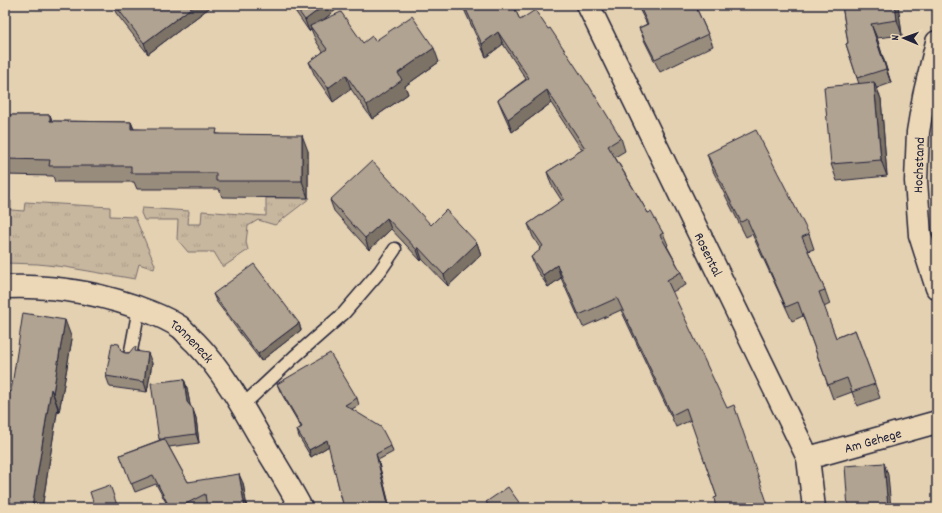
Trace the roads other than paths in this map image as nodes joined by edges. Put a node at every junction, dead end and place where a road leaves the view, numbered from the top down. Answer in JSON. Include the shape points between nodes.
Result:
{"nodes":[{"id":1,"x":588,"y":5,"type":"edge"},
{"id":2,"x":937,"y":42,"type":"edge"},
{"id":3,"x":395,"y":249,"type":"dead end"},
{"id":4,"x":5,"y":287,"type":"edge"},
{"id":5,"x":937,"y":288,"type":"edge"},
{"id":6,"x":139,"y":308,"type":"junction"},
{"id":7,"x":130,"y":356,"type":"edge"},
{"id":8,"x":242,"y":406,"type":"junction"},
{"id":9,"x":937,"y":422,"type":"edge"},
{"id":10,"x":808,"y":458,"type":"junction"},
{"id":11,"x":301,"y":508,"type":"edge"},
{"id":12,"x":814,"y":508,"type":"edge"}],
"edges":[{"from":1,"to":10,"type":"street","name":"Rosental"},
{"from":2,"to":5,"type":"street","name":"Hochstand","via":[[919,124],[916,186],[920,235]]},
{"from":3,"to":8,"type":"lane","via":[[344,313]]},
{"from":4,"to":6,"type":"street","name":"Tanneneck","via":[[27,286],[62,290],[110,299]]},
{"from":6,"to":7,"type":"lane"},
{"from":6,"to":8,"type":"street","name":"Tanneneck","via":[[180,327],[206,354]]},
{"from":8,"to":11,"type":"street","name":"Tanneneck"},
{"from":9,"to":10,"type":"street","name":"Am Gehege"},
{"from":10,"to":12,"type":"street","name":"Rosental"}]}
